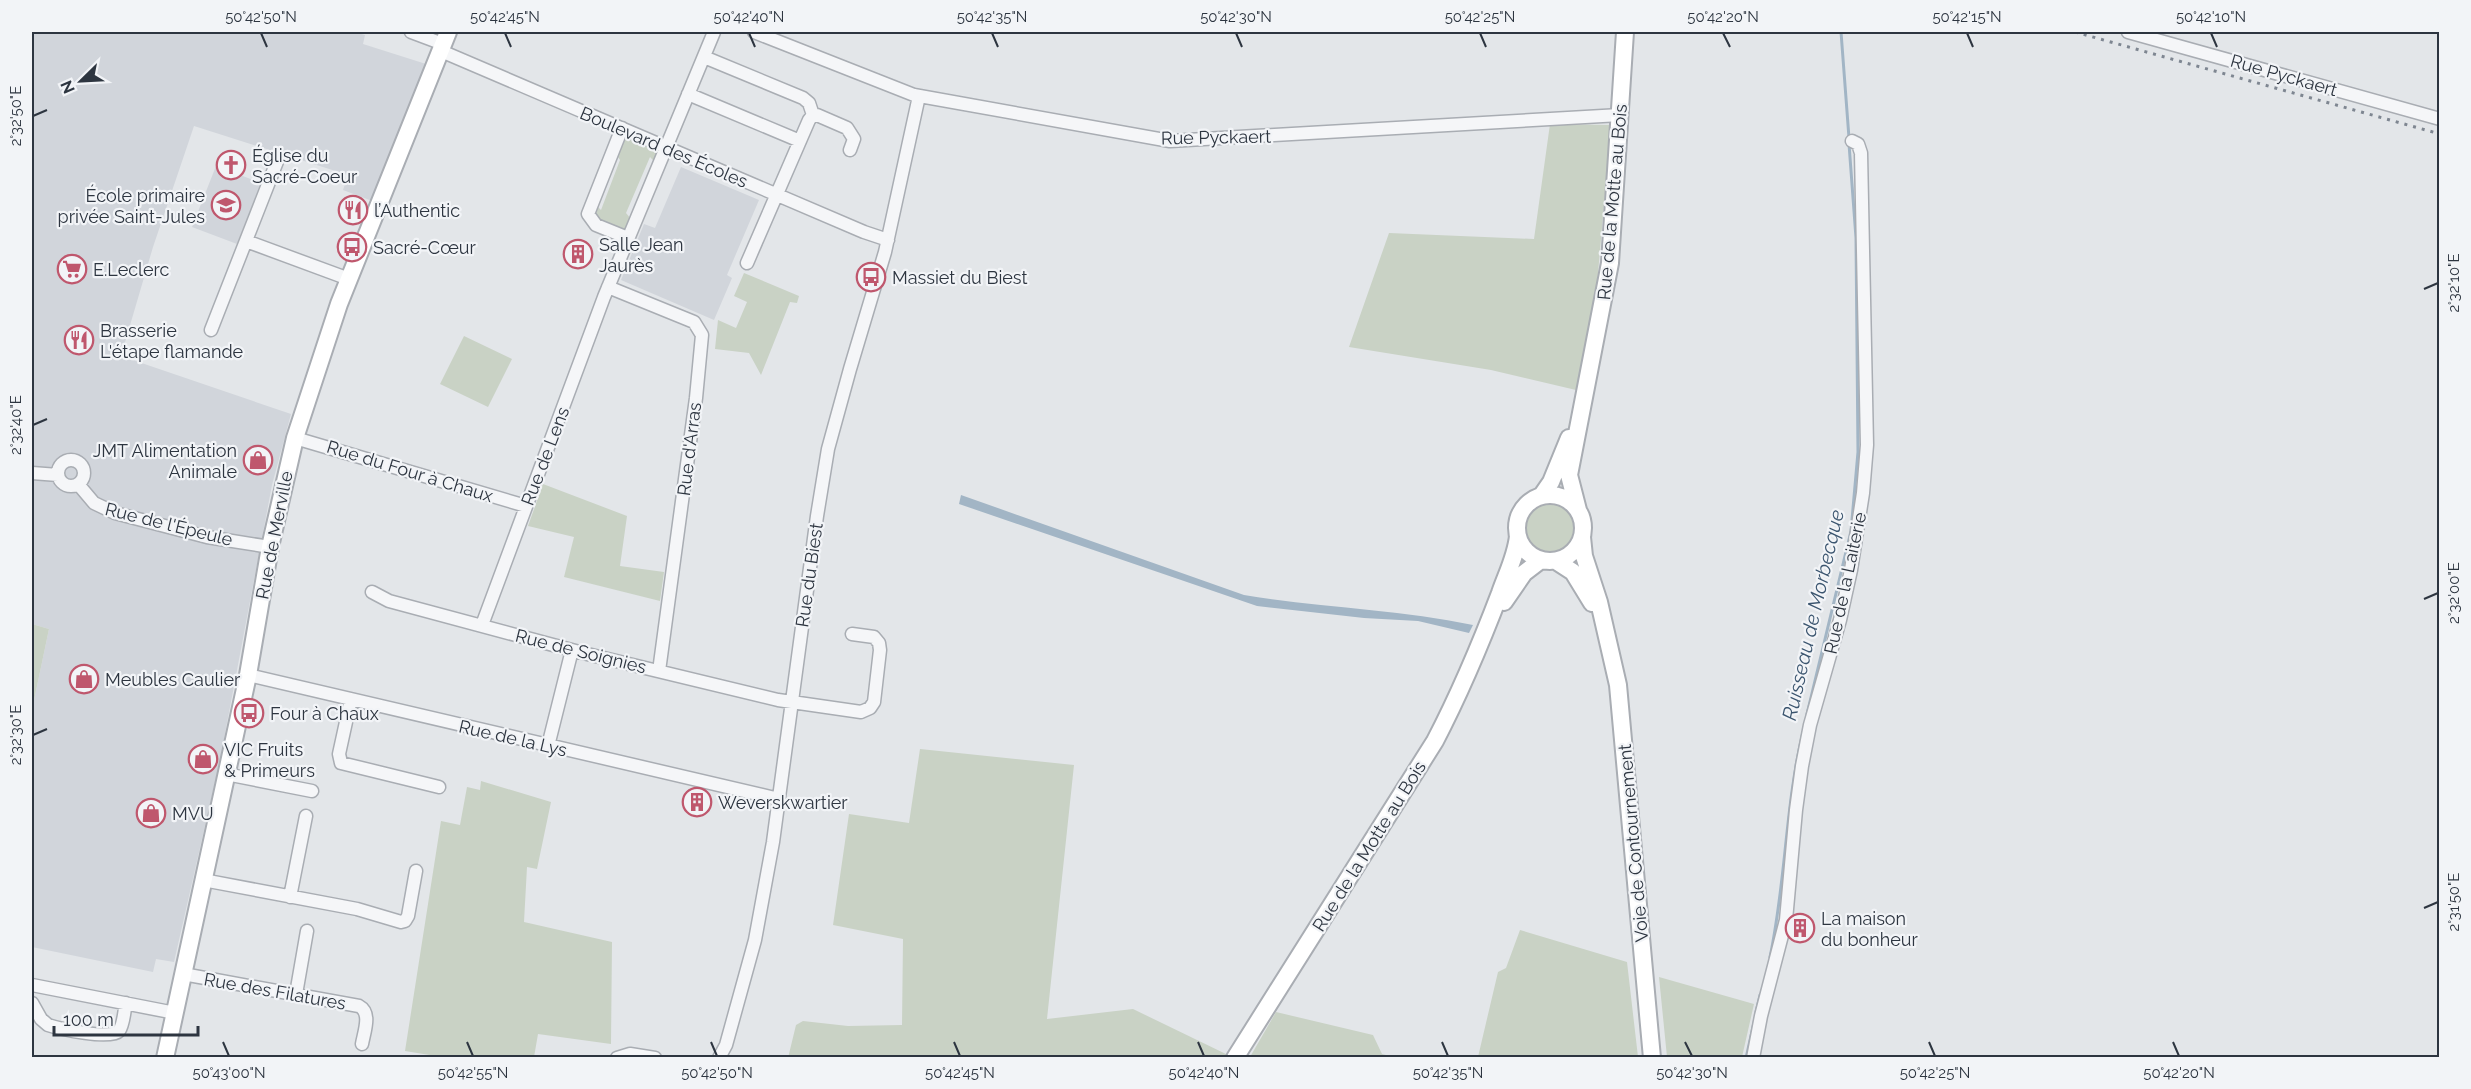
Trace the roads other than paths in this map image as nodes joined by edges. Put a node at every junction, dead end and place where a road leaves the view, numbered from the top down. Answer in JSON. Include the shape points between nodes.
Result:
{"nodes":[{"id":1,"x":411,"y":32,"type":"edge"},
{"id":2,"x":714,"y":32,"type":"edge"},
{"id":3,"x":754,"y":32,"type":"edge"},
{"id":4,"x":1625,"y":32,"type":"edge"},
{"id":5,"x":2128,"y":32,"type":"edge"},
{"id":6,"x":444,"y":42,"type":"edge"},
{"id":7,"x":704,"y":57,"type":"junction"},
{"id":8,"x":688,"y":94,"type":"junction"},
{"id":9,"x":919,"y":96,"type":"junction"},
{"id":10,"x":813,"y":115,"type":"junction"},
{"id":11,"x":1620,"y":115,"type":"junction"},
{"id":12,"x":2439,"y":119,"type":"edge"},
{"id":13,"x":622,"y":128,"type":"junction"},
{"id":14,"x":800,"y":141,"type":"junction"},
{"id":15,"x":1852,"y":141,"type":"dead end"},
{"id":16,"x":665,"y":147,"type":"junction"},
{"id":17,"x":850,"y":150,"type":"dead end"},
{"id":18,"x":278,"y":159,"type":"dead end"},
{"id":19,"x":776,"y":195,"type":"junction"},
{"id":20,"x":628,"y":238,"type":"junction"},
{"id":21,"x":888,"y":240,"type":"junction"},
{"id":22,"x":246,"y":241,"type":"junction"},
{"id":23,"x":747,"y":263,"type":"dead end"},
{"id":24,"x":349,"y":279,"type":"junction"},
{"id":25,"x":609,"y":286,"type":"junction"},
{"id":26,"x":211,"y":330,"type":"dead end"},
{"id":27,"x":1582,"y":407,"type":"junction"},
{"id":28,"x":295,"y":438,"type":"junction"},
{"id":29,"x":32,"y":474,"type":"edge"},
{"id":30,"x":58,"y":475,"type":"junction"},
{"id":31,"x":78,"y":484,"type":"junction"},
{"id":32,"x":1542,"y":495,"type":"junction"},
{"id":33,"x":526,"y":506,"type":"junction"},
{"id":34,"x":1578,"y":510,"type":"junction"},
{"id":35,"x":1518,"y":536,"type":"junction"},
{"id":36,"x":1582,"y":537,"type":"junction"},
{"id":37,"x":270,"y":547,"type":"junction"},
{"id":38,"x":1548,"y":560,"type":"junction"},
{"id":39,"x":372,"y":592,"type":"dead end"},
{"id":40,"x":482,"y":625,"type":"junction"},
{"id":41,"x":1488,"y":625,"type":"junction"},
{"id":42,"x":1605,"y":630,"type":"junction"},
{"id":43,"x":852,"y":634,"type":"dead end"},
{"id":44,"x":572,"y":650,"type":"junction"},
{"id":45,"x":659,"y":670,"type":"junction"},
{"id":46,"x":248,"y":675,"type":"junction"},
{"id":47,"x":351,"y":699,"type":"junction"},
{"id":48,"x":792,"y":703,"type":"junction"},
{"id":49,"x":548,"y":746,"type":"junction"},
{"id":50,"x":226,"y":774,"type":"junction"},
{"id":51,"x":440,"y":787,"type":"dead end"},
{"id":52,"x":312,"y":791,"type":"dead end"},
{"id":53,"x":779,"y":799,"type":"junction"},
{"id":54,"x":306,"y":816,"type":"dead end"},
{"id":55,"x":416,"y":871,"type":"dead end"},
{"id":56,"x":203,"y":880,"type":"junction"},
{"id":57,"x":290,"y":897,"type":"junction"},
{"id":58,"x":307,"y":931,"type":"dead end"},
{"id":59,"x":183,"y":974,"type":"junction"},
{"id":60,"x":32,"y":985,"type":"edge"},
{"id":61,"x":296,"y":994,"type":"junction"},
{"id":62,"x":32,"y":1003,"type":"edge"},
{"id":63,"x":126,"y":1003,"type":"junction"},
{"id":64,"x":175,"y":1013,"type":"junction"},
{"id":65,"x":362,"y":1044,"type":"dead end"},
{"id":66,"x":165,"y":1058,"type":"edge"},
{"id":67,"x":617,"y":1058,"type":"edge"},
{"id":68,"x":655,"y":1058,"type":"edge"},
{"id":69,"x":719,"y":1058,"type":"edge"},
{"id":70,"x":1235,"y":1058,"type":"edge"},
{"id":71,"x":1652,"y":1058,"type":"edge"},
{"id":72,"x":1753,"y":1058,"type":"edge"}],
"edges":[{"from":1,"to":6,"type":"street","name":"Boulevard des Écoles"},
{"from":2,"to":7,"type":"street","name":"Rue de Lens"},
{"from":3,"to":9,"type":"street","name":"Rue Pyckaert"},
{"from":4,"to":11,"type":"street","name":"Rue de la Motte au Bois"},
{"from":5,"to":12,"type":"street","name":"Rue Pyckaert"},
{"from":6,"to":13,"type":"street","name":"Boulevard des Écoles"},
{"from":6,"to":24,"type":"street","name":"Rue de Merville"},
{"from":7,"to":8,"type":"street","name":"Rue de Lens"},
{"from":7,"to":10,"type":"street","via":[[803,98]]},
{"from":8,"to":14,"type":"street"},
{"from":8,"to":16,"type":"street","name":"Rue de Lens"},
{"from":9,"to":11,"type":"street","name":"Rue Pyckaert","via":[[1178,141]]},
{"from":9,"to":21,"type":"street","name":"Rue du Biest"},
{"from":10,"to":14,"type":"street"},
{"from":10,"to":17,"type":"street","via":[[850,130],[854,139]]},
{"from":11,"to":27,"type":"street","name":"Rue de la Motte au Bois","via":[[1610,263]]},
{"from":13,"to":16,"type":"street","name":"Boulevard des Écoles"},
{"from":13,"to":20,"type":"street","via":[[588,214],[593,223]]},
{"from":14,"to":19,"type":"street"},
{"from":15,"to":72,"type":"street","name":"Rue de la Laiterie","via":[[1862,153],[1867,434],[1863,492],[1843,610],[1806,746],[1786,920]]},
{"from":16,"to":19,"type":"street","name":"Boulevard des Écoles"},
{"from":16,"to":20,"type":"street","name":"Rue de Lens"},
{"from":18,"to":22,"type":"street"},
{"from":19,"to":21,"type":"street","name":"Boulevard des Écoles"},
{"from":19,"to":23,"type":"street"},
{"from":20,"to":25,"type":"street","name":"Rue de Lens"},
{"from":21,"to":48,"type":"street","name":"Rue du Biest","via":[[828,449]]},
{"from":22,"to":24,"type":"street"},
{"from":22,"to":26,"type":"street"},
{"from":24,"to":28,"type":"street","name":"Rue de Merville"},
{"from":25,"to":33,"type":"street","name":"Rue de Lens"},
{"from":25,"to":45,"type":"street","name":"Rue d'Arras","via":[[694,322],[702,335]]},
{"from":27,"to":32,"type":"street","name":"Rue de la Motte au Bois"},
{"from":27,"to":34,"type":"street","name":"Rue de la Motte au Bois","via":[[1569,475]]},
{"from":28,"to":33,"type":"street","name":"Rue du Four à Chaux"},
{"from":28,"to":37,"type":"street","name":"Rue de Merville"},
{"from":29,"to":30,"type":"street"},
{"from":30,"to":31,"type":"street","via":[[67,486]]},
{"from":30,"to":31,"type":"street","via":[[65,462],[78,462],[84,473]]},
{"from":31,"to":37,"type":"street","name":"Rue de l'Épeule","via":[[94,503],[115,513],[216,539]]},
{"from":32,"to":34,"type":"street","via":[[1562,497]]},
{"from":32,"to":35,"type":"street","via":[[1531,500],[1521,512]]},
{"from":33,"to":40,"type":"street","name":"Rue de Lens"},
{"from":34,"to":36,"type":"street"},
{"from":35,"to":38,"type":"street","via":[[1525,549]]},
{"from":35,"to":41,"type":"street","name":"Rue de la Motte au Bois","via":[[1513,561]]},
{"from":36,"to":38,"type":"street","via":[[1574,551]]},
{"from":36,"to":42,"type":"street"},
{"from":37,"to":46,"type":"street","name":"Rue de Merville"},
{"from":38,"to":41,"type":"street","name":"Rue de la Motte au Bois","via":[[1524,573]]},
{"from":38,"to":42,"type":"street","via":[[1569,568]]},
{"from":39,"to":40,"type":"street","name":"Rue de Soignies","via":[[389,601]]},
{"from":40,"to":44,"type":"street","name":"Rue de Soignies"},
{"from":41,"to":70,"type":"street","name":"Rue de la Motte au Bois","via":[[1429,752]]},
{"from":42,"to":71,"type":"street","name":"Voie de Contournement","via":[[1622,710]]},
{"from":43,"to":48,"type":"street","name":"Rue de Soignies","via":[[874,637],[880,646],[870,708],[857,712]]},
{"from":44,"to":45,"type":"street","name":"Rue de Soignies"},
{"from":44,"to":49,"type":"street"},
{"from":45,"to":48,"type":"street","name":"Rue de Soignies"},
{"from":46,"to":47,"type":"street","name":"Rue de la Lys"},
{"from":46,"to":50,"type":"street","name":"Rue de Merville"},
{"from":47,"to":49,"type":"street","name":"Rue de la Lys"},
{"from":47,"to":51,"type":"street","via":[[339,754],[341,763]]},
{"from":48,"to":53,"type":"street","name":"Rue du Biest"},
{"from":49,"to":53,"type":"street","name":"Rue de la Lys"},
{"from":50,"to":52,"type":"street"},
{"from":50,"to":56,"type":"street","name":"Rue de Merville"},
{"from":53,"to":69,"type":"street","name":"Rue du Biest","via":[[755,940]]},
{"from":54,"to":57,"type":"street"},
{"from":55,"to":57,"type":"street","via":[[408,916],[403,922]]},
{"from":56,"to":57,"type":"street"},
{"from":56,"to":59,"type":"street","name":"Rue de Merville"},
{"from":58,"to":61,"type":"street"},
{"from":59,"to":61,"type":"street","name":"Rue des Filatures"},
{"from":59,"to":64,"type":"street","name":"Rue de Merville"},
{"from":60,"to":63,"type":"street"},
{"from":61,"to":65,"type":"street","name":"Rue des Filatures","via":[[355,1005],[366,1011]]},
{"from":62,"to":63,"type":"street","via":[[48,1025],[110,1036],[120,1029]]},
{"from":63,"to":64,"type":"street"},
{"from":64,"to":66,"type":"street","name":"Rue de Merville"},
{"from":67,"to":68,"type":"street","via":[[630,1054]]}]}
